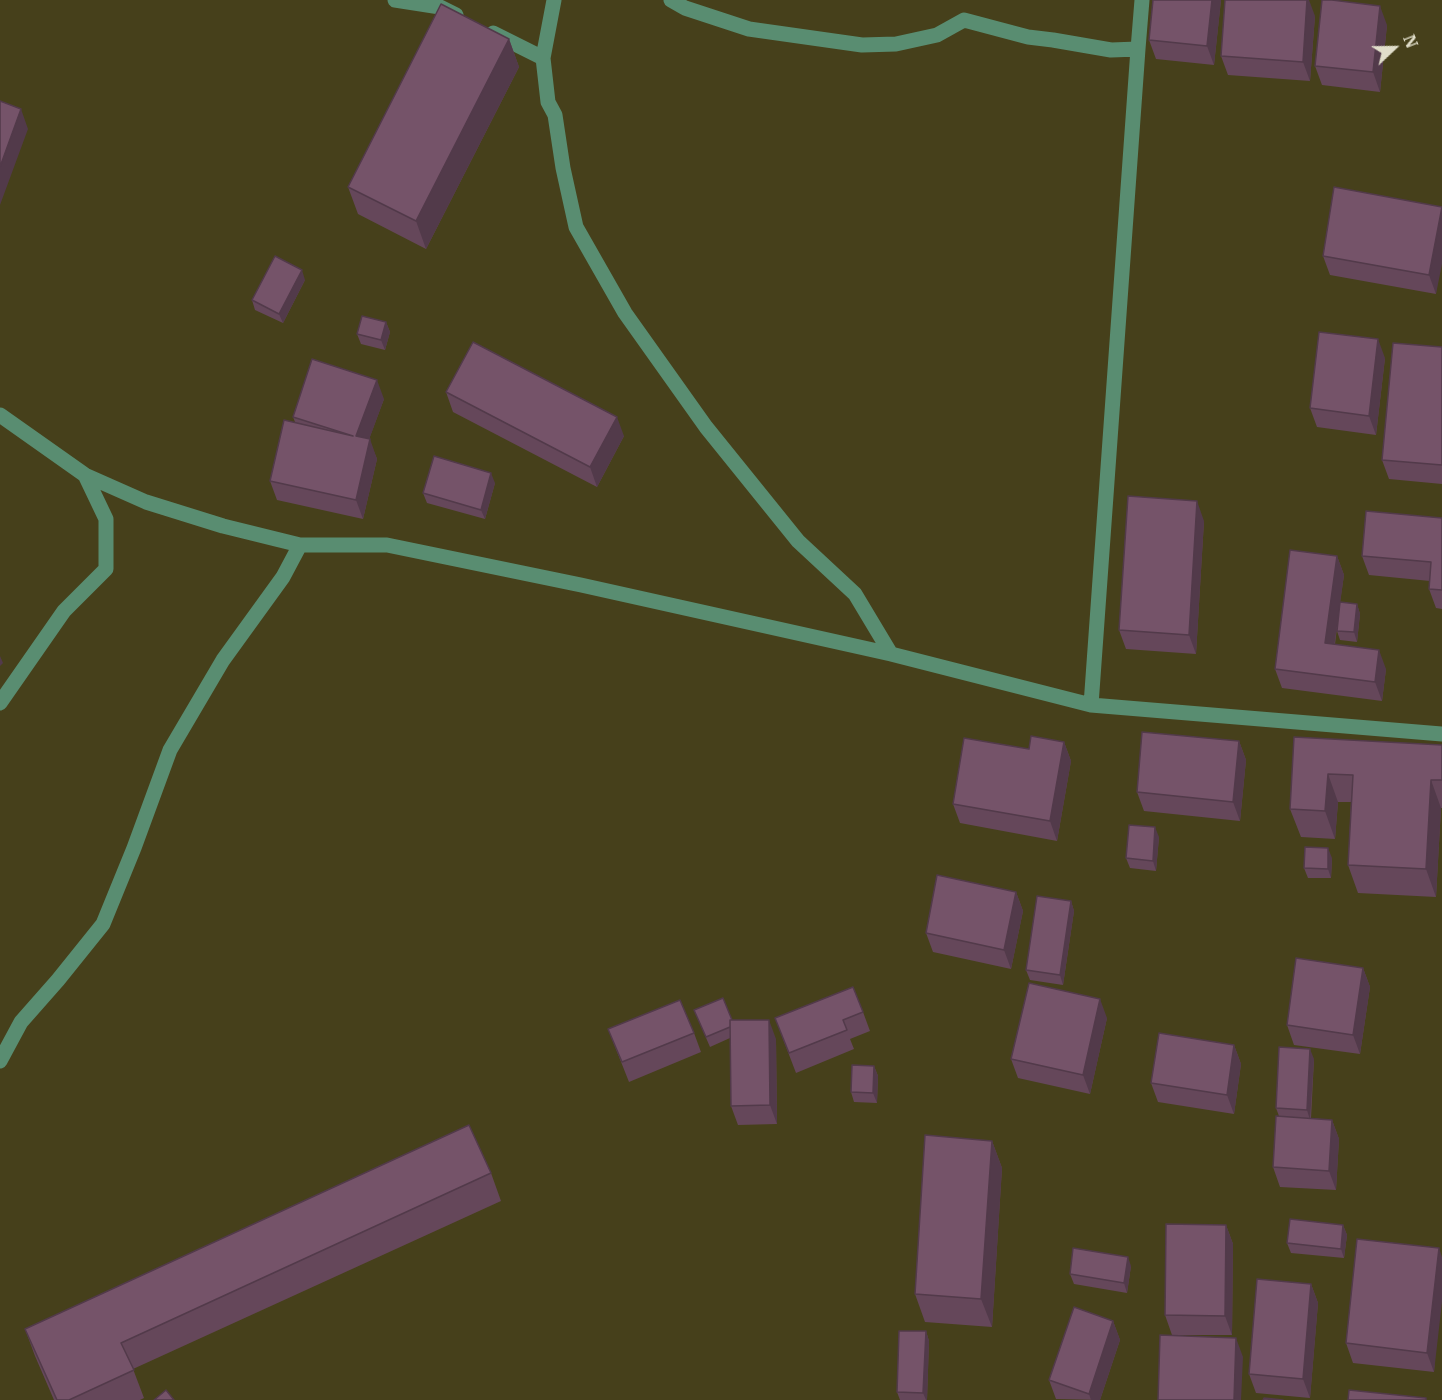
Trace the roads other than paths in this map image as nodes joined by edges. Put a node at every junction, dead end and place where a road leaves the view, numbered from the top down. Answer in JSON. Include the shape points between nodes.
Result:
{"nodes":[{"id":1,"x":395,"y":0,"type":"edge"},
{"id":2,"x":554,"y":0,"type":"edge"},
{"id":3,"x":671,"y":0,"type":"edge"},
{"id":4,"x":1142,"y":0,"type":"edge"},
{"id":5,"x":1138,"y":49,"type":"junction"},
{"id":6,"x":543,"y":58,"type":"junction"},
{"id":7,"x":0,"y":415,"type":"edge"},
{"id":8,"x":85,"y":475,"type":"junction"},
{"id":9,"x":300,"y":545,"type":"junction"},
{"id":10,"x":891,"y":654,"type":"junction"},
{"id":11,"x":0,"y":703,"type":"edge"},
{"id":12,"x":1092,"y":705,"type":"junction"},
{"id":13,"x":1442,"y":734,"type":"edge"},
{"id":14,"x":0,"y":1061,"type":"edge"}],
"edges":[{"from":1,"to":6,"type":"street","via":[[440,7]]},
{"from":2,"to":6,"type":"street"},
{"from":3,"to":5,"type":"street","via":[[749,29],[861,45],[896,44],[937,35],[964,20],[1028,37],[1110,50]]},
{"from":4,"to":5,"type":"street"},
{"from":5,"to":12,"type":"street"},
{"from":6,"to":10,"type":"street","via":[[548,102],[555,115],[576,227],[625,313],[706,427],[798,541],[855,594]]},
{"from":7,"to":8,"type":"street"},
{"from":8,"to":9,"type":"street","via":[[146,502]]},
{"from":8,"to":11,"type":"street","via":[[106,519],[106,569],[64,611]]},
{"from":9,"to":10,"type":"street","via":[[387,545]]},
{"from":9,"to":14,"type":"street","via":[[283,577],[222,660],[170,750],[104,924],[21,1022]]},
{"from":10,"to":12,"type":"street"},
{"from":12,"to":13,"type":"street"}]}
